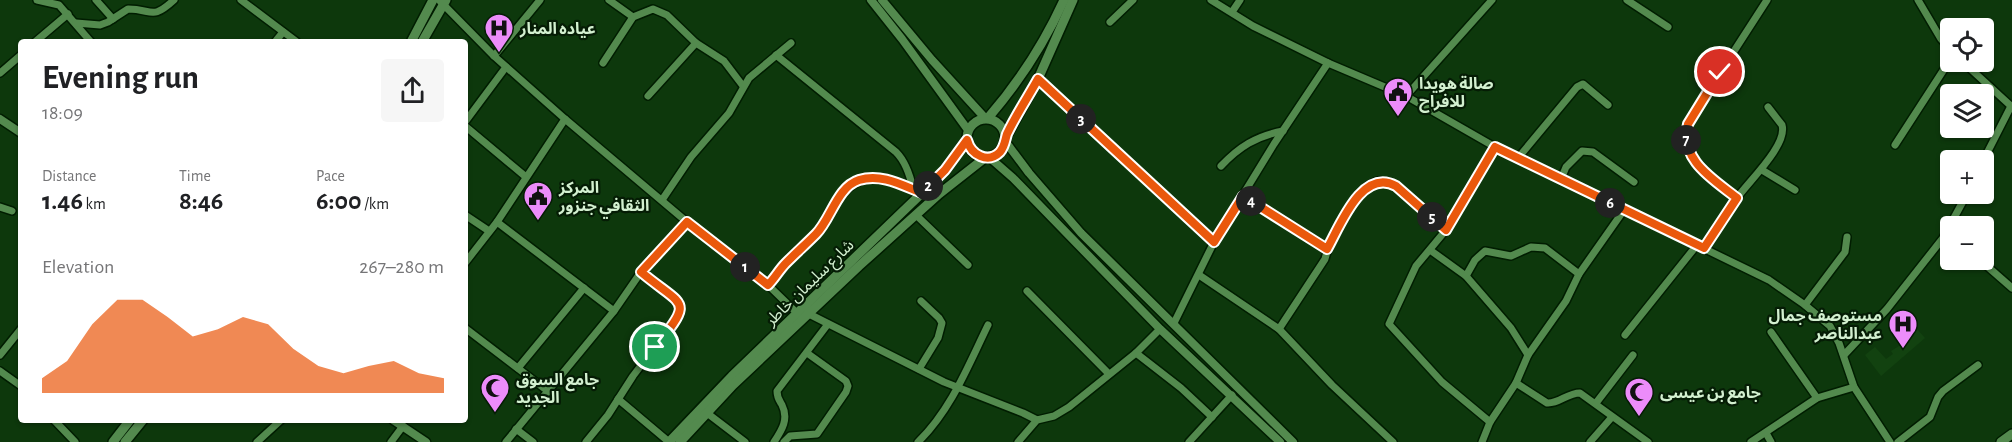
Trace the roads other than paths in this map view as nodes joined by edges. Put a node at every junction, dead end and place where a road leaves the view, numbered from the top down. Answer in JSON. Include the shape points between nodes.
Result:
{"nodes":[{"id":1,"x":37,"y":0,"type":"edge"},
{"id":2,"x":96,"y":0,"type":"edge"},
{"id":3,"x":174,"y":0,"type":"edge"},
{"id":4,"x":241,"y":0,"type":"edge"},
{"id":5,"x":433,"y":0,"type":"edge"},
{"id":6,"x":540,"y":0,"type":"edge"},
{"id":7,"x":609,"y":0,"type":"edge"},
{"id":8,"x":871,"y":0,"type":"edge"},
{"id":9,"x":882,"y":0,"type":"edge"},
{"id":10,"x":1064,"y":0,"type":"edge"},
{"id":11,"x":1073,"y":0,"type":"edge"},
{"id":12,"x":1133,"y":0,"type":"edge"},
{"id":13,"x":1211,"y":0,"type":"edge"},
{"id":14,"x":1240,"y":0,"type":"edge"},
{"id":15,"x":1492,"y":0,"type":"edge"},
{"id":16,"x":1627,"y":0,"type":"edge"},
{"id":17,"x":1767,"y":0,"type":"edge"},
{"id":18,"x":1918,"y":0,"type":"edge"},
{"id":19,"x":443,"y":1,"type":"edge"},
{"id":20,"x":61,"y":2,"type":"edge"},
{"id":21,"x":251,"y":3,"type":"edge"},
{"id":22,"x":1232,"y":12,"type":"junction"},
{"id":23,"x":68,"y":14,"type":"junction"},
{"id":24,"x":633,"y":17,"type":"junction"},
{"id":25,"x":113,"y":19,"type":"junction"},
{"id":26,"x":1110,"y":22,"type":"dead end"},
{"id":27,"x":76,"y":23,"type":"junction"},
{"id":28,"x":1668,"y":27,"type":"dead end"},
{"id":29,"x":283,"y":32,"type":"junction"},
{"id":30,"x":1940,"y":37,"type":"edge"},
{"id":31,"x":39,"y":39,"type":"edge"},
{"id":32,"x":89,"y":39,"type":"edge"},
{"id":33,"x":277,"y":39,"type":"edge"},
{"id":34,"x":293,"y":39,"type":"edge"},
{"id":35,"x":413,"y":39,"type":"edge"},
{"id":36,"x":424,"y":39,"type":"edge"},
{"id":37,"x":696,"y":43,"type":"junction"},
{"id":38,"x":791,"y":43,"type":"dead end"},
{"id":39,"x":777,"y":55,"type":"junction"},
{"id":40,"x":494,"y":56,"type":"junction"},
{"id":41,"x":18,"y":58,"type":"edge"},
{"id":42,"x":603,"y":63,"type":"dead end"},
{"id":43,"x":1328,"y":63,"type":"junction"},
{"id":44,"x":506,"y":67,"type":"junction"},
{"id":45,"x":1942,"y":72,"type":"edge"},
{"id":46,"x":1974,"y":72,"type":"edge"},
{"id":47,"x":0,"y":73,"type":"edge"},
{"id":48,"x":1038,"y":79,"type":"junction"},
{"id":49,"x":743,"y":86,"type":"junction"},
{"id":50,"x":648,"y":96,"type":"dead end"},
{"id":51,"x":1406,"y":96,"type":"junction"},
{"id":52,"x":1608,"y":105,"type":"dead end"},
{"id":53,"x":2012,"y":106,"type":"edge"},
{"id":54,"x":1768,"y":107,"type":"dead end"},
{"id":55,"x":0,"y":118,"type":"edge"},
{"id":56,"x":987,"y":118,"type":"junction"},
{"id":57,"x":565,"y":119,"type":"junction"},
{"id":58,"x":468,"y":120,"type":"edge"},
{"id":59,"x":468,"y":127,"type":"edge"},
{"id":60,"x":968,"y":130,"type":"junction"},
{"id":61,"x":18,"y":131,"type":"edge"},
{"id":62,"x":1283,"y":131,"type":"junction"},
{"id":63,"x":1006,"y":139,"type":"junction"},
{"id":64,"x":967,"y":140,"type":"junction"},
{"id":65,"x":1895,"y":145,"type":"dead end"},
{"id":66,"x":1495,"y":147,"type":"junction"},
{"id":67,"x":1989,"y":150,"type":"edge"},
{"id":68,"x":987,"y":157,"type":"junction"},
{"id":69,"x":1518,"y":158,"type":"junction"},
{"id":70,"x":1221,"y":166,"type":"dead end"},
{"id":71,"x":1762,"y":170,"type":"junction"},
{"id":72,"x":525,"y":177,"type":"junction"},
{"id":73,"x":1561,"y":179,"type":"junction"},
{"id":74,"x":1634,"y":182,"type":"dead end"},
{"id":75,"x":1795,"y":190,"type":"dead end"},
{"id":76,"x":917,"y":191,"type":"junction"},
{"id":77,"x":1243,"y":196,"type":"junction"},
{"id":78,"x":1737,"y":198,"type":"junction"},
{"id":79,"x":662,"y":200,"type":"junction"},
{"id":80,"x":0,"y":207,"type":"edge"},
{"id":81,"x":1624,"y":210,"type":"junction"},
{"id":82,"x":12,"y":211,"type":"dead end"},
{"id":83,"x":916,"y":215,"type":"junction"},
{"id":84,"x":468,"y":217,"type":"edge"},
{"id":85,"x":496,"y":222,"type":"junction"},
{"id":86,"x":687,"y":222,"type":"junction"},
{"id":87,"x":1446,"y":230,"type":"junction"},
{"id":88,"x":489,"y":231,"type":"junction"},
{"id":89,"x":1847,"y":237,"type":"dead end"},
{"id":90,"x":1214,"y":242,"type":"junction"},
{"id":91,"x":1701,"y":247,"type":"junction"},
{"id":92,"x":1940,"y":248,"type":"edge"},
{"id":93,"x":1327,"y":249,"type":"junction"},
{"id":94,"x":1431,"y":250,"type":"junction"},
{"id":95,"x":468,"y":259,"type":"edge"},
{"id":96,"x":968,"y":265,"type":"dead end"},
{"id":97,"x":1991,"y":270,"type":"edge"},
{"id":98,"x":641,"y":272,"type":"junction"},
{"id":99,"x":1579,"y":274,"type":"junction"},
{"id":100,"x":1199,"y":275,"type":"junction"},
{"id":101,"x":1466,"y":276,"type":"junction"},
{"id":102,"x":768,"y":285,"type":"junction"},
{"id":103,"x":584,"y":288,"type":"junction"},
{"id":104,"x":2012,"y":288,"type":"edge"},
{"id":105,"x":1027,"y":291,"type":"dead end"},
{"id":106,"x":921,"y":301,"type":"dead end"},
{"id":107,"x":1805,"y":305,"type":"junction"},
{"id":108,"x":614,"y":311,"type":"junction"},
{"id":109,"x":809,"y":314,"type":"junction"},
{"id":110,"x":798,"y":315,"type":"junction"},
{"id":111,"x":1173,"y":323,"type":"junction"},
{"id":112,"x":828,"y":324,"type":"junction"},
{"id":113,"x":988,"y":325,"type":"dead end"},
{"id":114,"x":1160,"y":329,"type":"junction"},
{"id":115,"x":1279,"y":329,"type":"junction"},
{"id":116,"x":468,"y":330,"type":"edge"},
{"id":117,"x":1771,"y":332,"type":"dead end"},
{"id":118,"x":18,"y":333,"type":"edge"},
{"id":119,"x":1625,"y":335,"type":"dead end"},
{"id":120,"x":807,"y":353,"type":"junction"},
{"id":121,"x":1136,"y":353,"type":"junction"},
{"id":122,"x":0,"y":355,"type":"edge"},
{"id":123,"x":1528,"y":355,"type":"junction"},
{"id":124,"x":1633,"y":355,"type":"dead end"},
{"id":125,"x":1844,"y":355,"type":"junction"},
{"id":126,"x":1978,"y":365,"type":"dead end"},
{"id":127,"x":518,"y":368,"type":"junction"},
{"id":128,"x":919,"y":369,"type":"junction"},
{"id":129,"x":0,"y":371,"type":"edge"},
{"id":130,"x":1109,"y":374,"type":"junction"},
{"id":131,"x":1516,"y":383,"type":"junction"},
{"id":132,"x":18,"y":384,"type":"edge"},
{"id":133,"x":958,"y":387,"type":"junction"},
{"id":134,"x":1854,"y":387,"type":"junction"},
{"id":135,"x":549,"y":392,"type":"junction"},
{"id":136,"x":1232,"y":395,"type":"junction"},
{"id":137,"x":1817,"y":398,"type":"junction"},
{"id":138,"x":618,"y":399,"type":"junction"},
{"id":139,"x":1596,"y":404,"type":"junction"},
{"id":140,"x":707,"y":412,"type":"junction"},
{"id":141,"x":1212,"y":417,"type":"junction"},
{"id":142,"x":1612,"y":417,"type":"junction"},
{"id":143,"x":1036,"y":420,"type":"junction"},
{"id":144,"x":1490,"y":422,"type":"junction"},
{"id":145,"x":57,"y":423,"type":"edge"},
{"id":146,"x":128,"y":423,"type":"edge"},
{"id":147,"x":141,"y":423,"type":"edge"},
{"id":148,"x":278,"y":423,"type":"edge"},
{"id":149,"x":398,"y":423,"type":"edge"},
{"id":150,"x":403,"y":426,"type":"junction"},
{"id":151,"x":516,"y":429,"type":"junction"},
{"id":152,"x":1766,"y":433,"type":"junction"},
{"id":153,"x":2012,"y":434,"type":"edge"},
{"id":154,"x":75,"y":442,"type":"edge"},
{"id":155,"x":113,"y":442,"type":"edge"},
{"id":156,"x":125,"y":442,"type":"edge"},
{"id":157,"x":257,"y":442,"type":"edge"},
{"id":158,"x":391,"y":442,"type":"edge"},
{"id":159,"x":426,"y":442,"type":"edge"},
{"id":160,"x":506,"y":442,"type":"edge"},
{"id":161,"x":533,"y":442,"type":"edge"},
{"id":162,"x":586,"y":442,"type":"edge"},
{"id":163,"x":669,"y":442,"type":"edge"},
{"id":164,"x":680,"y":442,"type":"edge"},
{"id":165,"x":745,"y":442,"type":"edge"},
{"id":166,"x":774,"y":442,"type":"edge"},
{"id":167,"x":784,"y":442,"type":"edge"},
{"id":168,"x":918,"y":442,"type":"edge"},
{"id":169,"x":1018,"y":442,"type":"edge"},
{"id":170,"x":1189,"y":442,"type":"edge"},
{"id":171,"x":1280,"y":442,"type":"edge"},
{"id":172,"x":1293,"y":442,"type":"edge"},
{"id":173,"x":1393,"y":442,"type":"edge"},
{"id":174,"x":1482,"y":442,"type":"edge"},
{"id":175,"x":1590,"y":442,"type":"edge"},
{"id":176,"x":1648,"y":442,"type":"edge"},
{"id":177,"x":1751,"y":442,"type":"edge"},
{"id":178,"x":1771,"y":442,"type":"edge"},
{"id":179,"x":1890,"y":442,"type":"edge"},
{"id":180,"x":1898,"y":442,"type":"edge"},
{"id":181,"x":2001,"y":442,"type":"edge"}],
"edges":[{"from":1,"to":20,"type":"street"},
{"from":2,"to":25,"type":"street"},
{"from":3,"to":25,"type":"street","via":[[159,12],[128,9]]},
{"from":4,"to":21,"type":"street"},
{"from":5,"to":35,"type":"main road"},
{"from":6,"to":40,"type":"street"},
{"from":7,"to":24,"type":"street"},
{"from":8,"to":60,"type":"street"},
{"from":9,"to":56,"type":"street"},
{"from":10,"to":56,"type":"main road","via":[[1016,86]]},
{"from":11,"to":48,"type":"main road"},
{"from":12,"to":26,"type":"street"},
{"from":13,"to":22,"type":"street"},
{"from":14,"to":22,"type":"street"},
{"from":15,"to":51,"type":"street"},
{"from":16,"to":28,"type":"street"},
{"from":17,"to":78,"type":"street","via":[[1686,132],[1687,148],[1694,160]]},
{"from":18,"to":30,"type":"street"},
{"from":19,"to":36,"type":"main road"},
{"from":19,"to":40,"type":"street"},
{"from":20,"to":23,"type":"street"},
{"from":21,"to":29,"type":"street"},
{"from":22,"to":43,"type":"street"},
{"from":23,"to":27,"type":"street"},
{"from":23,"to":31,"type":"street"},
{"from":24,"to":37,"type":"street","via":[[659,10]]},
{"from":24,"to":42,"type":"street"},
{"from":25,"to":27,"type":"street","via":[[100,25]]},
{"from":27,"to":32,"type":"street"},
{"from":29,"to":33,"type":"street"},
{"from":29,"to":34,"type":"street"},
{"from":37,"to":49,"type":"street","via":[[723,61]]},
{"from":37,"to":50,"type":"street"},
{"from":38,"to":39,"type":"street"},
{"from":39,"to":49,"type":"street"},
{"from":39,"to":76,"type":"street","via":[[896,152]]},
{"from":40,"to":44,"type":"street"},
{"from":41,"to":47,"type":"street"},
{"from":43,"to":51,"type":"street"},
{"from":43,"to":62,"type":"street"},
{"from":44,"to":57,"type":"street"},
{"from":44,"to":58,"type":"street"},
{"from":45,"to":65,"type":"street"},
{"from":46,"to":53,"type":"street"},
{"from":48,"to":63,"type":"main road"},
{"from":48,"to":90,"type":"street"},
{"from":49,"to":79,"type":"street","via":[[729,113]]},
{"from":51,"to":66,"type":"street"},
{"from":52,"to":69,"type":"street","via":[[1588,86],[1577,87]]},
{"from":53,"to":67,"type":"street"},
{"from":54,"to":71,"type":"street","via":[[1784,130]]},
{"from":55,"to":61,"type":"street"},
{"from":56,"to":60,"type":"main road","via":[[976,121]]},
{"from":56,"to":63,"type":"main road","via":[[1002,126]]},
{"from":57,"to":72,"type":"street"},
{"from":57,"to":79,"type":"street"},
{"from":59,"to":72,"type":"street"},
{"from":60,"to":64,"type":"main road"},
{"from":62,"to":70,"type":"street","via":[[1239,147]]},
{"from":62,"to":77,"type":"street"},
{"from":63,"to":68,"type":"main road","via":[[998,153]]},
{"from":63,"to":111,"type":"street","via":[[1029,173],[1081,233]]},
{"from":64,"to":68,"type":"main road","via":[[971,151]]},
{"from":64,"to":76,"type":"main road","name":"شارع سليمان خاطر","via":[[945,170]]},
{"from":66,"to":69,"type":"street"},
{"from":66,"to":87,"type":"street"},
{"from":68,"to":83,"type":"main road","name":"شارع سليمان خاطر"},
{"from":68,"to":114,"type":"street","via":[[1045,210]]},
{"from":69,"to":73,"type":"street"},
{"from":71,"to":75,"type":"street"},
{"from":71,"to":78,"type":"street"},
{"from":72,"to":85,"type":"street"},
{"from":73,"to":74,"type":"street","via":[[1566,167],[1582,151],[1593,152]]},
{"from":73,"to":81,"type":"street"},
{"from":76,"to":102,"type":"street","via":[[888,179],[853,183],[816,234]]},
{"from":76,"to":110,"type":"main road","name":"شارع سليمان خاطر"},
{"from":77,"to":90,"type":"street"},
{"from":77,"to":93,"type":"street"},
{"from":78,"to":91,"type":"street"},
{"from":79,"to":86,"type":"street"},
{"from":80,"to":82,"type":"street"},
{"from":81,"to":91,"type":"street"},
{"from":81,"to":99,"type":"street"},
{"from":83,"to":96,"type":"street"},
{"from":83,"to":109,"type":"main road","name":"شارع سليمان خاطر"},
{"from":84,"to":88,"type":"street"},
{"from":85,"to":88,"type":"street"},
{"from":85,"to":103,"type":"street"},
{"from":86,"to":98,"type":"street"},
{"from":86,"to":102,"type":"street"},
{"from":87,"to":93,"type":"street","via":[[1396,186],[1380,181],[1364,188]]},
{"from":87,"to":94,"type":"street"},
{"from":88,"to":95,"type":"street"},
{"from":89,"to":107,"type":"street","via":[[1845,252]]},
{"from":90,"to":100,"type":"street"},
{"from":91,"to":107,"type":"street","via":[[1769,280]]},
{"from":91,"to":119,"type":"street"},
{"from":92,"to":125,"type":"street"},
{"from":93,"to":115,"type":"street"},
{"from":94,"to":101,"type":"street"},
{"from":94,"to":144,"type":"street","via":[[1408,279],[1389,324],[1442,381]]},
{"from":97,"to":104,"type":"street"},
{"from":98,"to":108,"type":"street"},
{"from":98,"to":138,"type":"street","via":[[675,298],[681,309],[677,320]]},
{"from":99,"to":101,"type":"street","via":[[1537,246],[1511,256],[1485,251]]},
{"from":99,"to":123,"type":"street","via":[[1566,301]]},
{"from":100,"to":111,"type":"street"},
{"from":100,"to":115,"type":"street"},
{"from":101,"to":123,"type":"street","via":[[1511,328]]},
{"from":102,"to":110,"type":"street"},
{"from":103,"to":108,"type":"street"},
{"from":103,"to":127,"type":"street"},
{"from":105,"to":130,"type":"street"},
{"from":106,"to":128,"type":"street","via":[[942,323],[938,338]]},
{"from":107,"to":125,"type":"street","via":[[1830,326]]},
{"from":108,"to":135,"type":"street"},
{"from":109,"to":112,"type":"street"},
{"from":109,"to":140,"type":"main road","name":"شارع سليمان خاطر"},
{"from":110,"to":163,"type":"main road","name":"شارع سليمان خاطر"},
{"from":111,"to":172,"type":"street"},
{"from":112,"to":120,"type":"street"},
{"from":112,"to":128,"type":"street"},
{"from":113,"to":133,"type":"street"},
{"from":114,"to":121,"type":"street"},
{"from":114,"to":136,"type":"street"},
{"from":115,"to":173,"type":"street"},
{"from":116,"to":127,"type":"street"},
{"from":117,"to":137,"type":"street"},
{"from":118,"to":122,"type":"street"},
{"from":120,"to":166,"type":"street","via":[[777,391],[786,419]]},
{"from":120,"to":167,"type":"street","via":[[848,386],[817,434],[790,436]]},
{"from":121,"to":130,"type":"street"},
{"from":121,"to":141,"type":"street"},
{"from":123,"to":131,"type":"street"},
{"from":124,"to":139,"type":"street"},
{"from":125,"to":134,"type":"street"},
{"from":126,"to":180,"type":"street","via":[[1943,391],[1930,417]]},
{"from":127,"to":135,"type":"street"},
{"from":128,"to":133,"type":"street"},
{"from":129,"to":132,"type":"street"},
{"from":130,"to":143,"type":"street","via":[[1069,407]]},
{"from":131,"to":139,"type":"street","via":[[1546,403],[1580,393]]},
{"from":131,"to":144,"type":"street"},
{"from":133,"to":143,"type":"street"},
{"from":133,"to":168,"type":"street"},
{"from":134,"to":137,"type":"street"},
{"from":134,"to":179,"type":"street"},
{"from":135,"to":151,"type":"street"},
{"from":136,"to":141,"type":"street"},
{"from":136,"to":171,"type":"street"},
{"from":137,"to":152,"type":"street"},
{"from":138,"to":162,"type":"street"},
{"from":138,"to":163,"type":"street"},
{"from":139,"to":142,"type":"street"},
{"from":140,"to":164,"type":"main road","name":"شارع سليمان خاطر"},
{"from":140,"to":165,"type":"street"},
{"from":141,"to":170,"type":"street"},
{"from":142,"to":175,"type":"street"},
{"from":142,"to":176,"type":"street"},
{"from":143,"to":169,"type":"street"},
{"from":144,"to":174,"type":"street"},
{"from":145,"to":154,"type":"street"},
{"from":146,"to":155,"type":"main road"},
{"from":147,"to":156,"type":"main road"},
{"from":148,"to":157,"type":"street"},
{"from":149,"to":150,"type":"street"},
{"from":150,"to":158,"type":"street"},
{"from":150,"to":159,"type":"street"},
{"from":151,"to":160,"type":"street"},
{"from":151,"to":161,"type":"street"},
{"from":152,"to":177,"type":"street"},
{"from":152,"to":178,"type":"street"},
{"from":153,"to":181,"type":"main road"}]}
